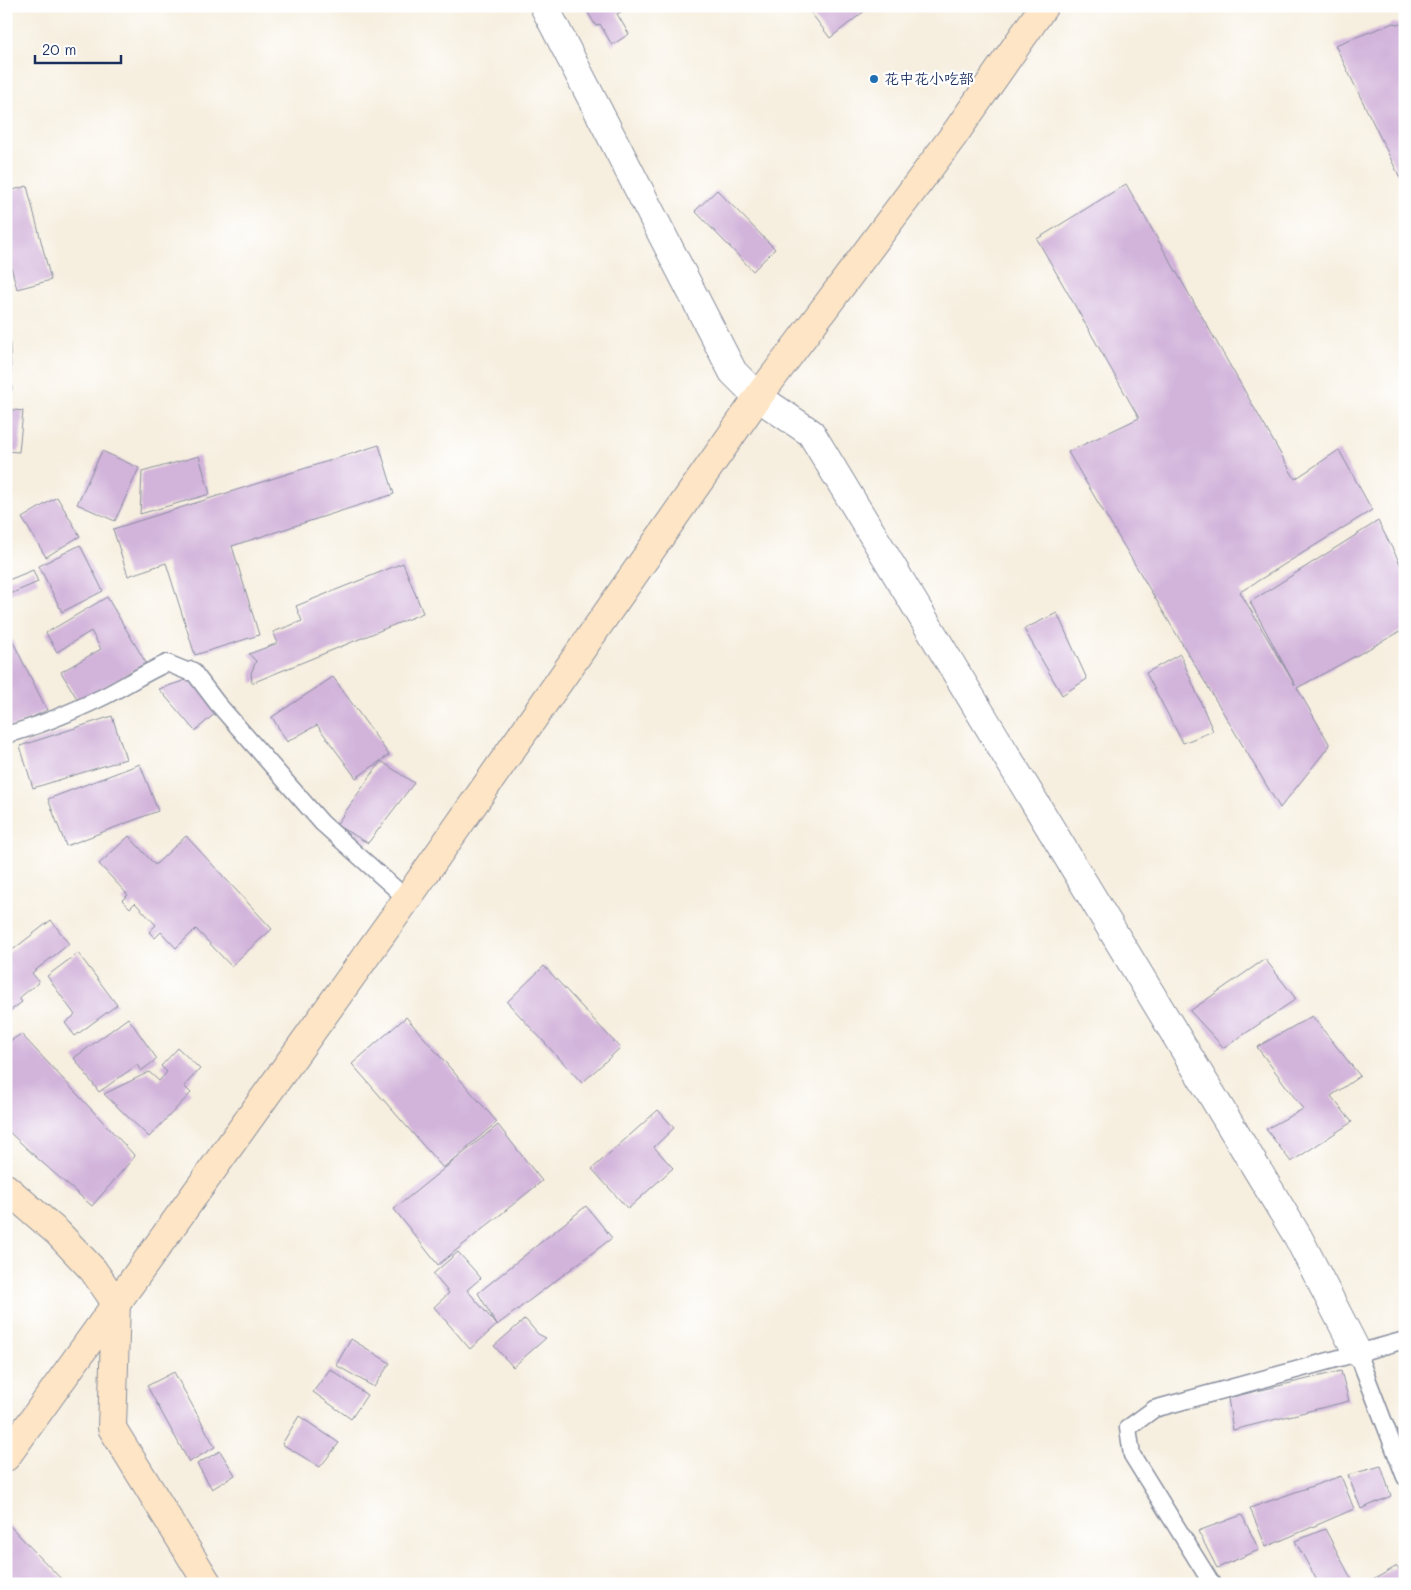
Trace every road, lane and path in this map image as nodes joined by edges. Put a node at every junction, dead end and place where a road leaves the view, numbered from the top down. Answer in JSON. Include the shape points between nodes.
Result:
{"nodes":[{"id":1,"x":544,"y":6,"type":"edge"},
{"id":2,"x":1044,"y":6,"type":"edge"},
{"id":3,"x":758,"y":397,"type":"junction"},
{"id":4,"x":6,"y":735,"type":"edge"},
{"id":5,"x":408,"y":899,"type":"junction"},
{"id":6,"x":6,"y":1188,"type":"edge"},
{"id":7,"x":116,"y":1303,"type":"junction"},
{"id":8,"x":1405,"y":1340,"type":"edge"},
{"id":9,"x":1358,"y":1352,"type":"junction"},
{"id":10,"x":6,"y":1457,"type":"edge"},
{"id":11,"x":1405,"y":1478,"type":"edge"},
{"id":12,"x":208,"y":1584,"type":"edge"},
{"id":13,"x":1212,"y":1584,"type":"edge"}],
"edges":[{"from":1,"to":3,"type":"street","via":[[733,372]]},
{"from":2,"to":3,"type":"main road","via":[[954,135]]},
{"from":3,"to":5,"type":"main road"},
{"from":3,"to":9,"type":"street","via":[[811,433],[1298,1237]]},
{"from":4,"to":5,"type":"lane","via":[[103,697],[167,663],[189,672],[192,670],[322,823]]},
{"from":5,"to":7,"type":"main road"},
{"from":6,"to":7,"type":"main road","via":[[58,1233],[93,1270]]},
{"from":7,"to":10,"type":"main road"},
{"from":7,"to":12,"type":"main road","via":[[112,1428]]},
{"from":8,"to":9,"type":"lane"},
{"from":9,"to":11,"type":"lane"},
{"from":9,"to":13,"type":"lane","via":[[1154,1409],[1128,1428],[1132,1454]]}]}
